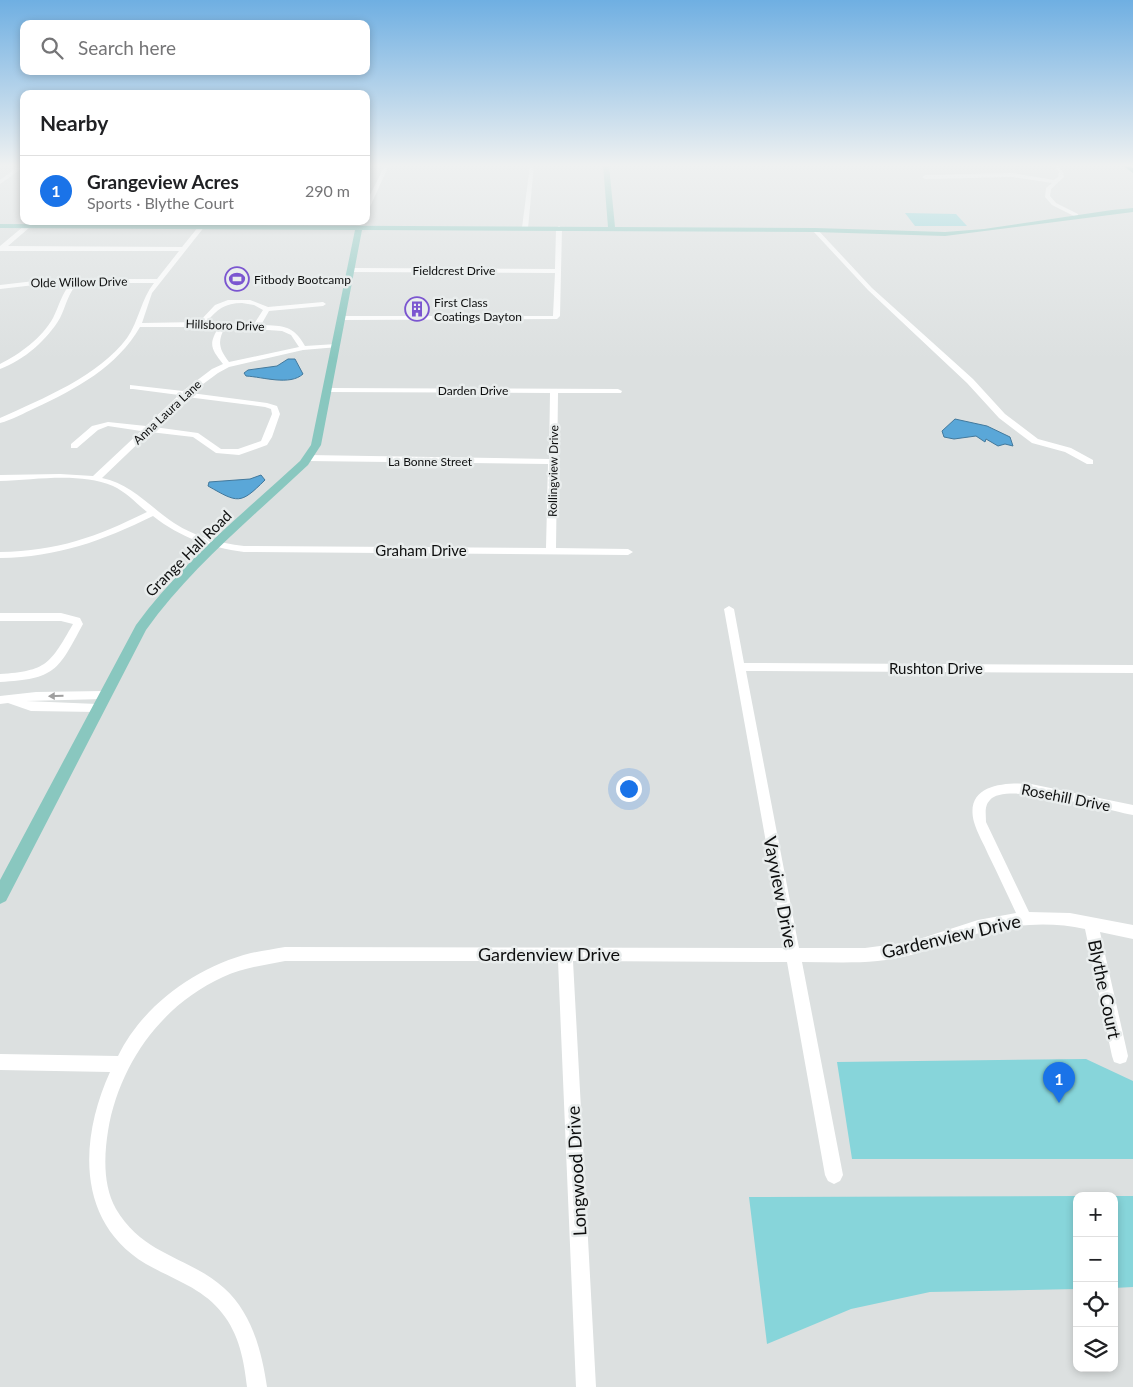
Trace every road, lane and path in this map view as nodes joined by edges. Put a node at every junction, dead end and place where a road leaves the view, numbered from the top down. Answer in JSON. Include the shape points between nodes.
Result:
{"nodes":[{"id":1,"x":24,"y":230,"type":"edge"},
{"id":2,"x":199,"y":230,"type":"edge"},
{"id":3,"x":359,"y":230,"type":"edge"},
{"id":4,"x":559,"y":230,"type":"edge"},
{"id":5,"x":760,"y":230,"type":"edge"},
{"id":6,"x":815,"y":230,"type":"junction"},
{"id":7,"x":981,"y":230,"type":"edge"},
{"id":8,"x":1,"y":249,"type":"edge"},
{"id":9,"x":184,"y":249,"type":"junction"},
{"id":10,"x":350,"y":270,"type":"junction"},
{"id":11,"x":558,"y":271,"type":"junction"},
{"id":12,"x":76,"y":281,"type":"junction"},
{"id":13,"x":159,"y":281,"type":"junction"},
{"id":14,"x":0,"y":287,"type":"edge"},
{"id":15,"x":323,"y":304,"type":"dead end"},
{"id":16,"x":266,"y":309,"type":"junction"},
{"id":17,"x":341,"y":318,"type":"junction"},
{"id":18,"x":138,"y":325,"type":"junction"},
{"id":19,"x":201,"y":325,"type":"junction"},
{"id":20,"x":222,"y":327,"type":"junction"},
{"id":21,"x":256,"y":327,"type":"junction"},
{"id":22,"x":336,"y":346,"type":"junction"},
{"id":23,"x":303,"y":348,"type":"junction"},
{"id":24,"x":227,"y":365,"type":"junction"},
{"id":25,"x":0,"y":367,"type":"edge"},
{"id":26,"x":133,"y":387,"type":"dead end"},
{"id":27,"x":328,"y":390,"type":"junction"},
{"id":28,"x":554,"y":391,"type":"junction"},
{"id":29,"x":618,"y":391,"type":"dead end"},
{"id":30,"x":186,"y":393,"type":"junction"},
{"id":31,"x":2,"y":418,"type":"edge"},
{"id":32,"x":149,"y":428,"type":"junction"},
{"id":33,"x":74,"y":446,"type":"dead end"},
{"id":34,"x":308,"y":458,"type":"junction"},
{"id":35,"x":552,"y":462,"type":"junction"},
{"id":36,"x":1090,"y":462,"type":"dead end"},
{"id":37,"x":0,"y":478,"type":"edge"},
{"id":38,"x":95,"y":479,"type":"junction"},
{"id":39,"x":154,"y":512,"type":"junction"},
{"id":40,"x":214,"y":546,"type":"junction"},
{"id":41,"x":551,"y":551,"type":"junction"},
{"id":42,"x":628,"y":552,"type":"dead end"},
{"id":43,"x":0,"y":555,"type":"edge"},
{"id":44,"x":729,"y":609,"type":"dead end"},
{"id":45,"x":0,"y":617,"type":"edge"},
{"id":46,"x":739,"y":667,"type":"junction"},
{"id":47,"x":1133,"y":669,"type":"edge"},
{"id":48,"x":0,"y":678,"type":"edge"},
{"id":49,"x":104,"y":695,"type":"junction"},
{"id":50,"x":5,"y":700,"type":"edge"},
{"id":51,"x":97,"y":708,"type":"junction"},
{"id":52,"x":1133,"y":810,"type":"edge"},
{"id":53,"x":0,"y":896,"type":"edge"},
{"id":54,"x":1025,"y":918,"type":"junction"},
{"id":55,"x":1091,"y":922,"type":"junction"},
{"id":56,"x":1133,"y":932,"type":"edge"},
{"id":57,"x":565,"y":954,"type":"junction"},
{"id":58,"x":793,"y":956,"type":"junction"},
{"id":59,"x":1120,"y":1056,"type":"dead end"},
{"id":60,"x":0,"y":1062,"type":"edge"},
{"id":61,"x":120,"y":1064,"type":"junction"},
{"id":62,"x":834,"y":1175,"type":"dead end"},
{"id":63,"x":257,"y":1387,"type":"edge"},
{"id":64,"x":586,"y":1387,"type":"edge"}],
"edges":[{"from":1,"to":8,"type":"street"},
{"from":2,"to":9,"type":"street"},
{"from":3,"to":10,"type":"main road","name":"Grange Hall Road"},
{"from":4,"to":11,"type":"street"},
{"from":5,"to":6,"type":"main road"},
{"from":6,"to":7,"type":"main road","via":[[954,234]]},
{"from":6,"to":36,"type":"street","via":[[870,289],[970,381],[1002,416],[1035,441],[1068,450]]},
{"from":8,"to":9,"type":"street"},
{"from":9,"to":13,"type":"street"},
{"from":10,"to":11,"type":"street","name":"Fieldcrest Drive"},
{"from":10,"to":17,"type":"main road","name":"Grange Hall Road"},
{"from":11,"to":17,"type":"street","via":[[557,316],[547,320]]},
{"from":12,"to":13,"type":"street","name":"Olde Willow Drive"},
{"from":12,"to":14,"type":"street","name":"Olde Willow Drive"},
{"from":12,"to":25,"type":"street","via":[[65,293],[50,326],[25,352]]},
{"from":13,"to":18,"type":"street","via":[[146,298]]},
{"from":15,"to":16,"type":"street"},
{"from":16,"to":19,"type":"street","via":[[251,302],[226,303],[216,307]]},
{"from":16,"to":21,"type":"street"},
{"from":17,"to":22,"type":"main road","name":"Grange Hall Road"},
{"from":18,"to":19,"type":"street","name":"Hillsboro Drive"},
{"from":18,"to":31,"type":"street","via":[[120,350],[89,376],[54,397]]},
{"from":19,"to":20,"type":"street","name":"Hillsboro Drive"},
{"from":20,"to":21,"type":"street","name":"Hillsboro Drive"},
{"from":20,"to":24,"type":"street","via":[[214,347]]},
{"from":21,"to":23,"type":"street","name":"Hillsboro Drive","via":[[292,332]]},
{"from":22,"to":23,"type":"street","name":"Anna Laura Lane"},
{"from":22,"to":27,"type":"main road","name":"Grange Hall Road"},
{"from":23,"to":24,"type":"street","name":"Anna Laura Lane"},
{"from":24,"to":30,"type":"street","name":"Anna Laura Lane"},
{"from":26,"to":30,"type":"street"},
{"from":27,"to":28,"type":"street","name":"Darden Drive"},
{"from":27,"to":34,"type":"main road","name":"Grange Hall Road","via":[[317,440]]},
{"from":28,"to":29,"type":"street","name":"Darden Drive"},
{"from":28,"to":35,"type":"street","name":"Rollingview Drive"},
{"from":30,"to":32,"type":"street","name":"Anna Laura Lane"},
{"from":30,"to":32,"type":"street","via":[[270,406],[276,414],[268,437],[253,449],[231,452],[215,448],[195,436]]},
{"from":32,"to":33,"type":"street","via":[[103,424]]},
{"from":32,"to":38,"type":"street","name":"Anna Laura Lane"},
{"from":34,"to":35,"type":"street","name":"La Bonne Street"},
{"from":34,"to":40,"type":"main road","name":"Grange Hall Road","via":[[280,488]]},
{"from":35,"to":41,"type":"street","name":"Rollingview Drive"},
{"from":37,"to":38,"type":"street","name":"Graham Drive"},
{"from":38,"to":39,"type":"street","name":"Graham Drive","via":[[122,488]]},
{"from":39,"to":40,"type":"street","name":"Graham Drive","via":[[180,532]]},
{"from":39,"to":43,"type":"street","via":[[78,546],[43,554]]},
{"from":40,"to":41,"type":"street","name":"Graham Drive"},
{"from":40,"to":49,"type":"main road","name":"Grange Hall Road","via":[[152,612]]},
{"from":41,"to":42,"type":"street","name":"Graham Drive"},
{"from":44,"to":46,"type":"street","name":"Vayview Drive"},
{"from":45,"to":48,"type":"street","via":[[61,617],[78,624],[55,665],[46,672],[29,677]]},
{"from":46,"to":47,"type":"street","name":"Rushton Drive"},
{"from":46,"to":58,"type":"street","name":"Vayview Drive"},
{"from":49,"to":50,"type":"street","one_way":true},
{"from":49,"to":51,"type":"main road","name":"Grange Hall Road"},
{"from":50,"to":51,"type":"street","via":[[31,707]]},
{"from":51,"to":53,"type":"main road","name":"Grange Hall Road"},
{"from":52,"to":54,"type":"street","name":"Rosehill Drive","via":[[1022,788],[1001,788],[986,794],[979,806],[980,822]]},
{"from":54,"to":55,"type":"street","name":"Gardenview Drive"},
{"from":54,"to":58,"type":"street","name":"Gardenview Drive","via":[[892,952]]},
{"from":55,"to":56,"type":"street","name":"Gardenview Drive"},
{"from":55,"to":59,"type":"street","name":"Blythe Court"},
{"from":57,"to":58,"type":"street","name":"Gardenview Drive"},
{"from":57,"to":61,"type":"street","name":"Gardenview Drive","via":[[285,954],[256,958],[205,978],[172,1001],[141,1031]]},
{"from":57,"to":64,"type":"street","name":"Longwood Drive"},
{"from":58,"to":62,"type":"street","name":"Vayview Drive"},
{"from":60,"to":61,"type":"street"},
{"from":61,"to":63,"type":"street","name":"Gardenview Drive","via":[[106,1101],[98,1138],[97,1170],[104,1201],[118,1227],[140,1251],[205,1285],[231,1309],[245,1335]]}]}
